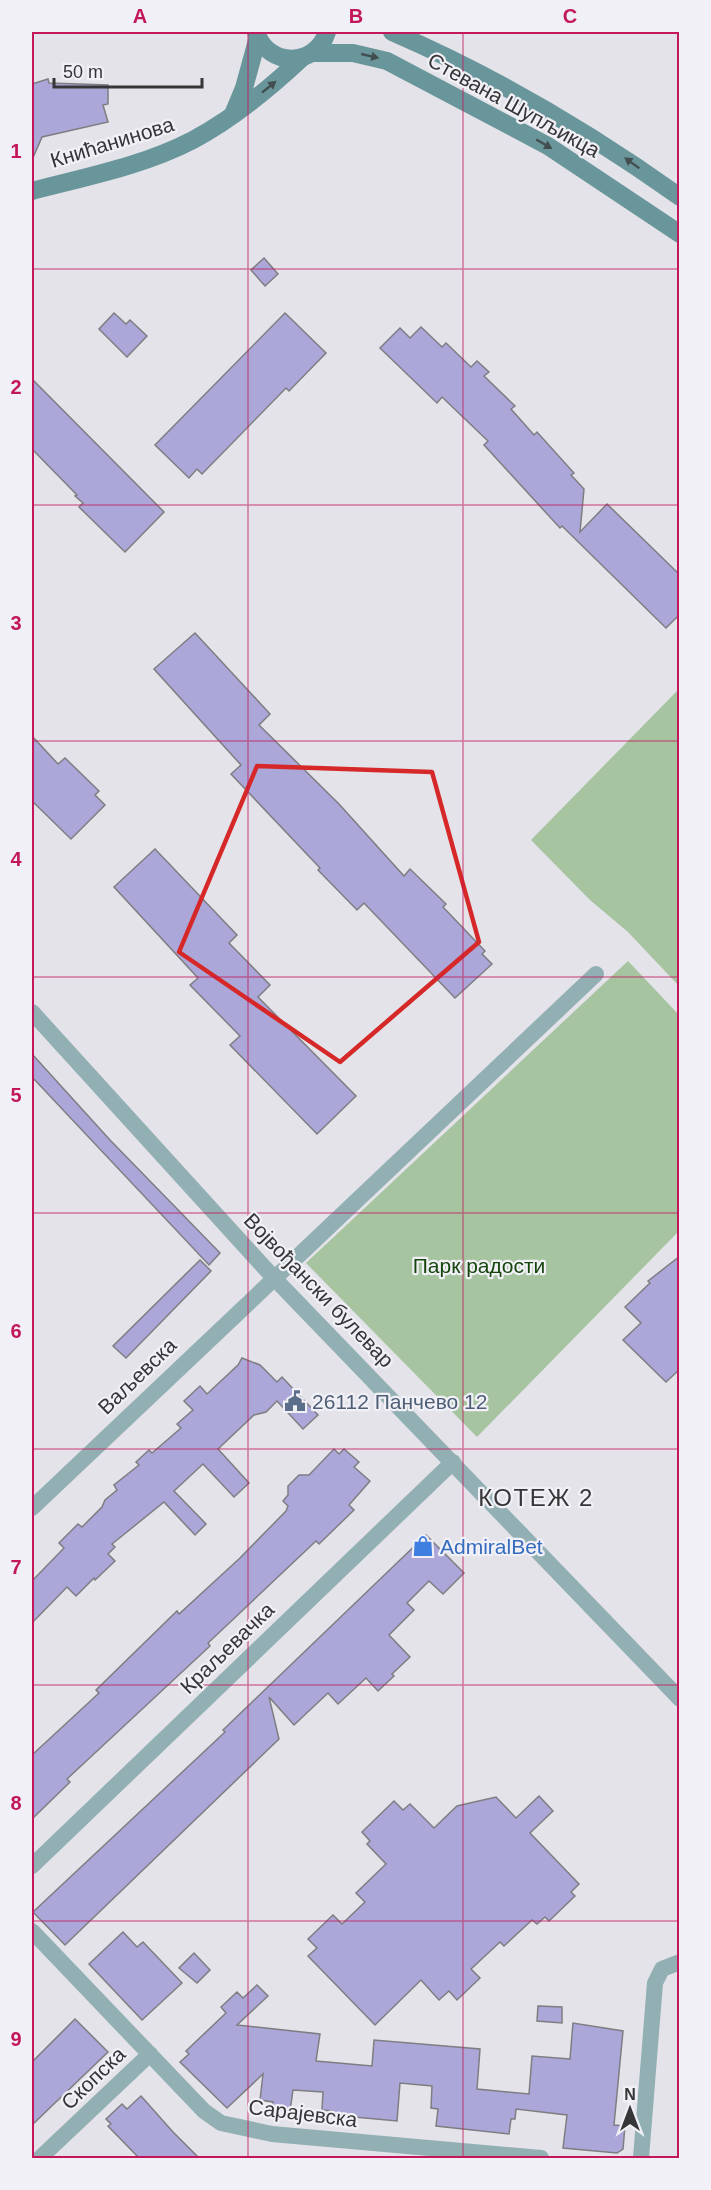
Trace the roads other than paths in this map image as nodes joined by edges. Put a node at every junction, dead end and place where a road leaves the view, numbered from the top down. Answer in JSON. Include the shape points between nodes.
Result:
{"nodes":[{"id":1,"x":327,"y":32,"type":"edge"},
{"id":2,"x":392,"y":32,"type":"edge"},
{"id":3,"x":257,"y":34,"type":"edge"},
{"id":4,"x":307,"y":56,"type":"junction"},
{"id":5,"x":234,"y":112,"type":"junction"},
{"id":6,"x":32,"y":190,"type":"edge"},
{"id":7,"x":680,"y":197,"type":"edge"},
{"id":8,"x":680,"y":234,"type":"edge"},
{"id":9,"x":596,"y":974,"type":"dead end"},
{"id":10,"x":32,"y":1012,"type":"edge"},
{"id":11,"x":273,"y":1277,"type":"junction"},
{"id":12,"x":453,"y":1462,"type":"junction"},
{"id":13,"x":32,"y":1508,"type":"edge"},
{"id":14,"x":680,"y":1699,"type":"edge"},
{"id":15,"x":32,"y":1866,"type":"edge"},
{"id":16,"x":32,"y":1931,"type":"edge"},
{"id":17,"x":680,"y":1962,"type":"edge"},
{"id":18,"x":150,"y":2054,"type":"junction"},
{"id":19,"x":40,"y":2158,"type":"edge"},
{"id":20,"x":541,"y":2158,"type":"edge"},
{"id":21,"x":641,"y":2158,"type":"edge"}],
"edges":[{"from":1,"to":4,"type":"main road","name":"Книћанинова","via":[[319,47]]},
{"from":7,"to":2,"type":"main road","name":"Стевана Шупљикца","one_way":true,"via":[[549,110]]},
{"from":3,"to":4,"type":"main road","name":"Стевана Шупљикца","via":[[263,46],[281,58]]},
{"from":3,"to":5,"type":"main road"},
{"from":5,"to":4,"type":"main road","name":"Книћанинова","one_way":true},
{"from":4,"to":8,"type":"main road","name":"Стевана Шупљикца","one_way":true,"via":[[353,53],[387,61],[548,146]]},
{"from":5,"to":6,"type":"main road","name":"Книћанинова","via":[[193,140],[135,164]]},
{"from":9,"to":11,"type":"street","name":"Ваљевска"},
{"from":10,"to":11,"type":"street","name":"Војвођански булевар"},
{"from":11,"to":12,"type":"street","name":"Војвођански булевар"},
{"from":11,"to":13,"type":"street","name":"Ваљевска"},
{"from":12,"to":14,"type":"street","name":"Војвођански булевар"},
{"from":12,"to":15,"type":"street","name":"Краљевачка"},
{"from":16,"to":18,"type":"street","name":"Сарајевска"},
{"from":17,"to":21,"type":"street","via":[[662,1969],[656,1983]]},
{"from":18,"to":19,"type":"street","name":"Скопска"},
{"from":18,"to":20,"type":"street","name":"Сарајевска","via":[[204,2111],[221,2123],[247,2130]]}]}
